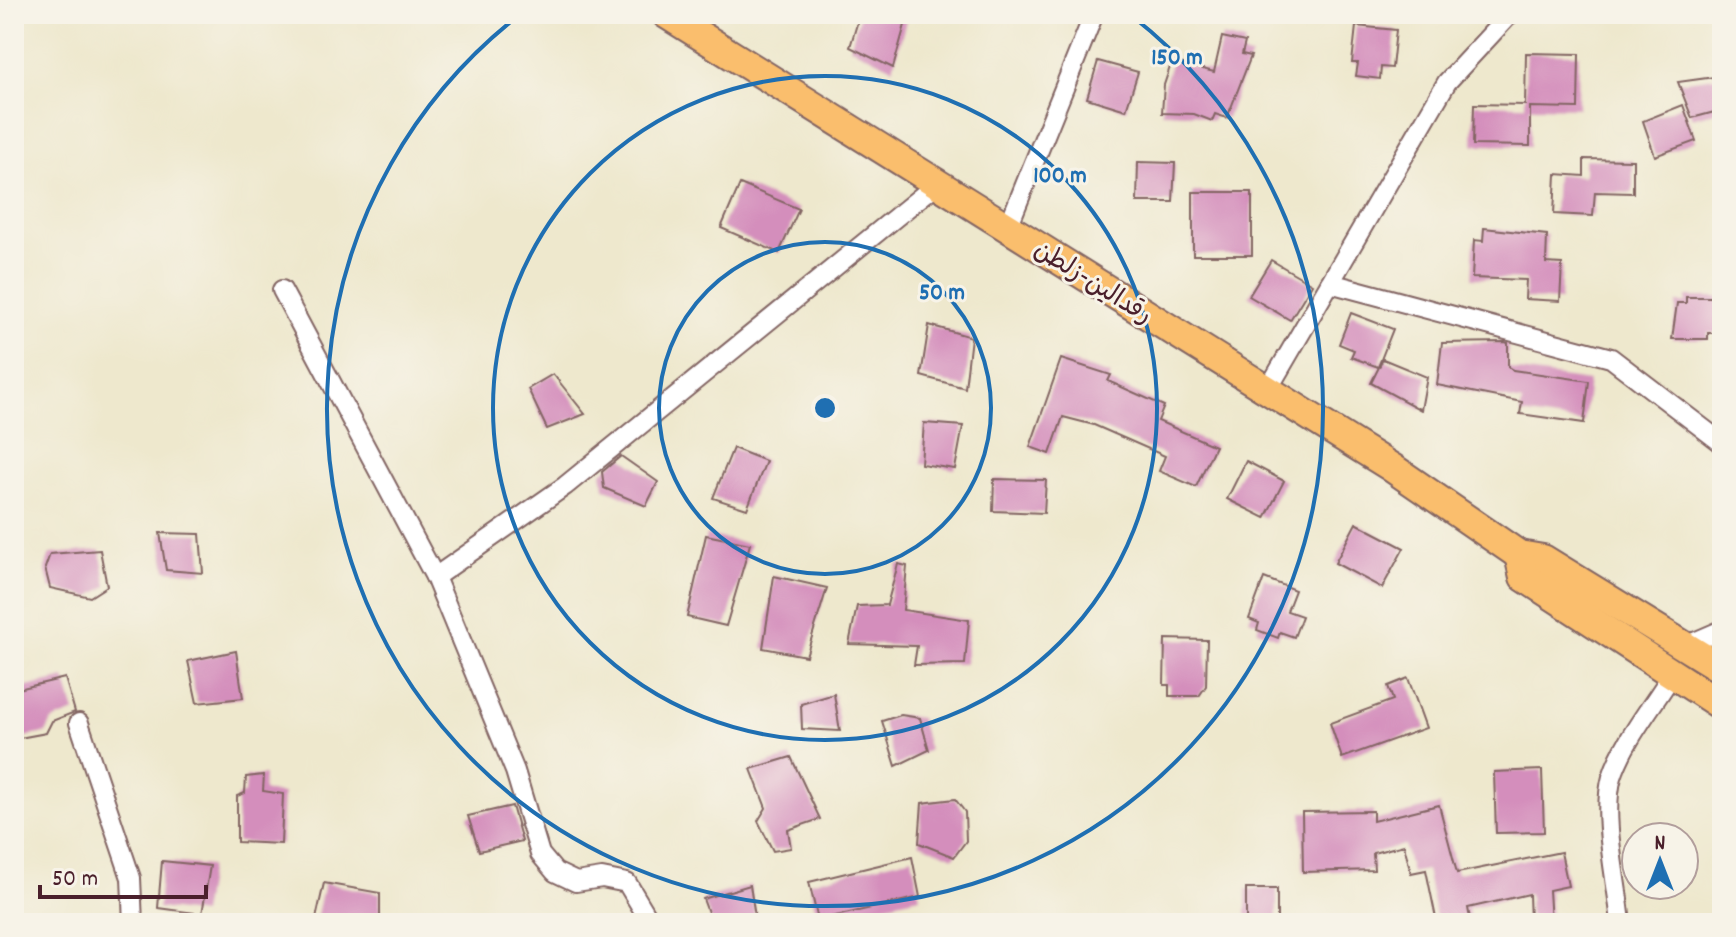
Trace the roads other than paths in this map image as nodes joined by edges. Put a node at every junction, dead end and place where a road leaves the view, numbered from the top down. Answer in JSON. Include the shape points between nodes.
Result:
{"nodes":[{"id":1,"x":666,"y":14,"type":"edge"},
{"id":2,"x":1094,"y":14,"type":"edge"},
{"id":3,"x":1510,"y":14,"type":"edge"},
{"id":4,"x":938,"y":183,"type":"junction"},
{"id":5,"x":1008,"y":227,"type":"junction"},
{"id":6,"x":1330,"y":283,"type":"junction"},
{"id":7,"x":282,"y":290,"type":"dead end"},
{"id":8,"x":1267,"y":391,"type":"junction"},
{"id":9,"x":1722,"y":443,"type":"edge"},
{"id":10,"x":1519,"y":555,"type":"junction"},
{"id":11,"x":435,"y":577,"type":"junction"},
{"id":12,"x":1722,"y":630,"type":"edge"},
{"id":13,"x":1685,"y":646,"type":"junction"},
{"id":14,"x":1722,"y":669,"type":"edge"},
{"id":15,"x":1671,"y":676,"type":"junction"},
{"id":16,"x":1722,"y":706,"type":"edge"},
{"id":17,"x":79,"y":723,"type":"dead end"},
{"id":18,"x":133,"y":923,"type":"edge"},
{"id":19,"x":651,"y":923,"type":"edge"},
{"id":20,"x":1621,"y":923,"type":"edge"}],
"edges":[{"from":1,"to":4,"type":"main road","name":"رقدالين-زلطن"},
{"from":2,"to":5,"type":"street"},
{"from":3,"to":6,"type":"street","via":[[1447,82]]},
{"from":4,"to":5,"type":"main road","name":"رقدالين-زلطن"},
{"from":4,"to":11,"type":"street","via":[[565,486]]},
{"from":5,"to":8,"type":"main road","name":"رقدالين-زلطن"},
{"from":6,"to":8,"type":"street"},
{"from":6,"to":9,"type":"street","via":[[1611,358]]},
{"from":7,"to":11,"type":"street"},
{"from":8,"to":10,"type":"main road","name":"رقدالين-زلطن"},
{"from":10,"to":13,"type":"main road","name":"رقدالين-زلطن","via":[[1543,559]]},
{"from":10,"to":15,"type":"main road","name":"رقدالين-زلطن","via":[[1524,577]]},
{"from":11,"to":19,"type":"street","via":[[515,771],[540,854],[555,872],[576,882],[602,878],[627,883]]},
{"from":12,"to":13,"type":"street"},
{"from":13,"to":14,"type":"main road","name":"رقدالين-زلطن"},
{"from":15,"to":16,"type":"main road","name":"رقدالين-زلطن"},
{"from":15,"to":20,"type":"street","via":[[1625,750],[1608,798]]},
{"from":17,"to":18,"type":"street","via":[[131,878]]}]}
